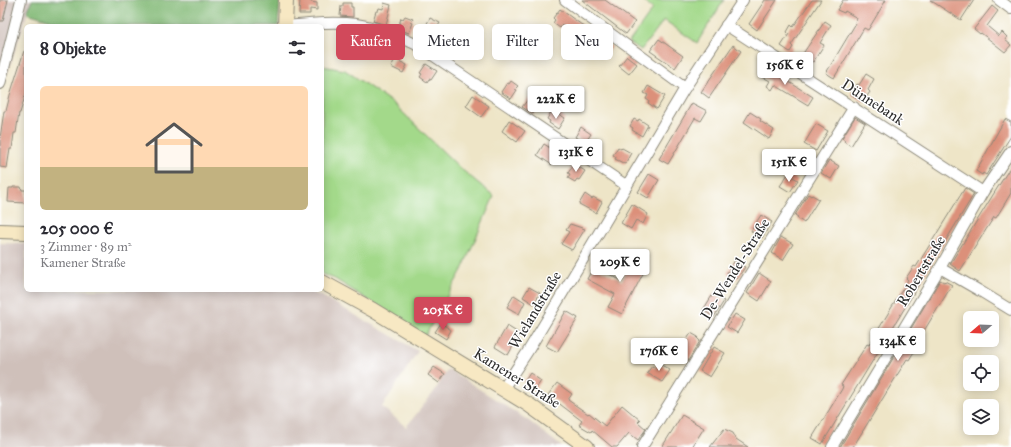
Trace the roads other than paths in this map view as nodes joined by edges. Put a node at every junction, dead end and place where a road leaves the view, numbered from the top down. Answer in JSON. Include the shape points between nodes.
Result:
{"nodes":[{"id":1,"x":21,"y":0,"type":"edge"},
{"id":2,"x":286,"y":0,"type":"edge"},
{"id":3,"x":565,"y":0,"type":"edge"},
{"id":4,"x":743,"y":0,"type":"edge"},
{"id":5,"x":999,"y":0,"type":"edge"},
{"id":6,"x":1011,"y":9,"type":"edge"},
{"id":7,"x":285,"y":24,"type":"edge"},
{"id":8,"x":314,"y":24,"type":"edge"},
{"id":9,"x":726,"y":25,"type":"junction"},
{"id":10,"x":0,"y":84,"type":"edge"},
{"id":11,"x":685,"y":88,"type":"junction"},
{"id":12,"x":854,"y":106,"type":"junction"},
{"id":13,"x":1011,"y":151,"type":"edge"},
{"id":14,"x":627,"y":186,"type":"junction"},
{"id":15,"x":983,"y":192,"type":"junction"},
{"id":16,"x":0,"y":231,"type":"edge"},
{"id":17,"x":24,"y":232,"type":"edge"},
{"id":18,"x":940,"y":268,"type":"junction"},
{"id":19,"x":324,"y":283,"type":"edge"},
{"id":20,"x":1011,"y":310,"type":"edge"},
{"id":21,"x":503,"y":389,"type":"junction"},
{"id":22,"x":587,"y":447,"type":"edge"},
{"id":23,"x":642,"y":447,"type":"edge"},
{"id":24,"x":832,"y":447,"type":"edge"}],
"edges":[{"from":1,"to":10,"type":"street"},
{"from":2,"to":7,"type":"main road"},
{"from":3,"to":11,"type":"street"},
{"from":4,"to":9,"type":"street","name":"Wielandstraße"},
{"from":5,"to":6,"type":"street"},
{"from":8,"to":14,"type":"street","via":[[355,24],[372,27],[419,46]]},
{"from":9,"to":11,"type":"street","name":"Wielandstraße"},
{"from":9,"to":12,"type":"street","name":"Dünnebank"},
{"from":11,"to":14,"type":"street","name":"Wielandstraße"},
{"from":12,"to":15,"type":"street","name":"Dünnebank"},
{"from":12,"to":23,"type":"street","name":"De-Wendel-Straße"},
{"from":13,"to":15,"type":"street","name":"Robertstraße"},
{"from":14,"to":21,"type":"street","name":"Wielandstraße"},
{"from":15,"to":18,"type":"street","name":"Robertstraße"},
{"from":16,"to":17,"type":"main road"},
{"from":18,"to":20,"type":"street"},
{"from":18,"to":24,"type":"street","name":"Robertstraße"},
{"from":19,"to":21,"type":"main road","name":"Kamener Straße"},
{"from":21,"to":22,"type":"main road","name":"Kamener Straße"}]}
